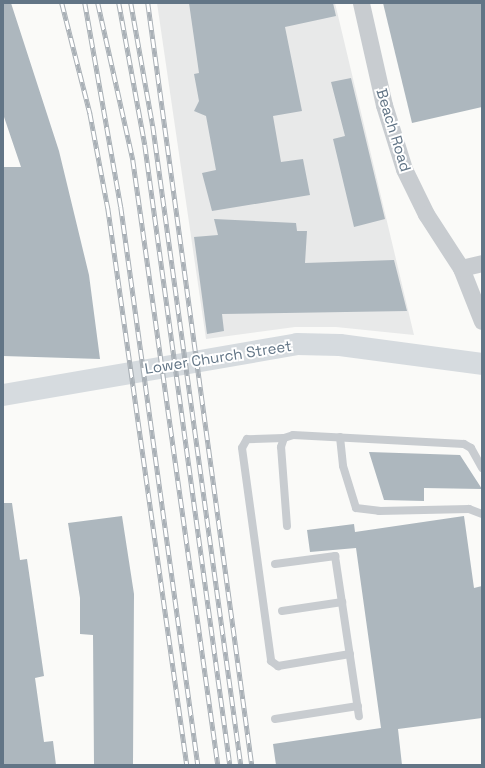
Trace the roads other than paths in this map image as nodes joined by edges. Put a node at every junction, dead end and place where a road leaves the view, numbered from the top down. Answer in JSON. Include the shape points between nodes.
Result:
{"nodes":[{"id":1,"x":361,"y":3,"type":"edge"},
{"id":2,"x":482,"y":263,"type":"edge"},
{"id":3,"x":461,"y":268,"type":"junction"},
{"id":4,"x":482,"y":321,"type":"edge"},
{"id":5,"x":472,"y":362,"type":"edge"},
{"id":6,"x":3,"y":395,"type":"edge"},
{"id":7,"x":340,"y":437,"type":"junction"},
{"id":8,"x":284,"y":438,"type":"junction"},
{"id":9,"x":482,"y":468,"type":"edge"},
{"id":10,"x":482,"y":514,"type":"edge"},
{"id":11,"x":286,"y":526,"type":"dead end"},
{"id":12,"x":275,"y":564,"type":"dead end"},
{"id":13,"x":342,"y":602,"type":"junction"},
{"id":14,"x":282,"y":611,"type":"dead end"},
{"id":15,"x":350,"y":654,"type":"junction"},
{"id":16,"x":358,"y":706,"type":"junction"},
{"id":17,"x":359,"y":716,"type":"dead end"},
{"id":18,"x":275,"y":719,"type":"dead end"}],
"edges":[{"from":1,"to":3,"type":"street","name":"Beach Road","via":[[384,105],[404,169],[426,214]]},
{"from":2,"to":3,"type":"street"},
{"from":3,"to":4,"type":"street","name":"Beach Road"},
{"from":5,"to":6,"type":"main road","name":"Lower Church Street","via":[[340,345],[256,348]]},
{"from":7,"to":8,"type":"lane","via":[[293,435]]},
{"from":7,"to":9,"type":"lane","via":[[464,444],[471,448]]},
{"from":7,"to":10,"type":"lane","via":[[342,466],[356,508],[379,511],[469,509]]},
{"from":8,"to":11,"type":"lane","via":[[281,447]]},
{"from":8,"to":15,"type":"lane","via":[[247,439],[242,448],[271,661],[278,666]]},
{"from":12,"to":13,"type":"lane","via":[[335,556]]},
{"from":13,"to":14,"type":"lane"},
{"from":13,"to":15,"type":"lane"},
{"from":15,"to":16,"type":"lane"},
{"from":16,"to":17,"type":"lane"},
{"from":16,"to":18,"type":"lane"}]}
